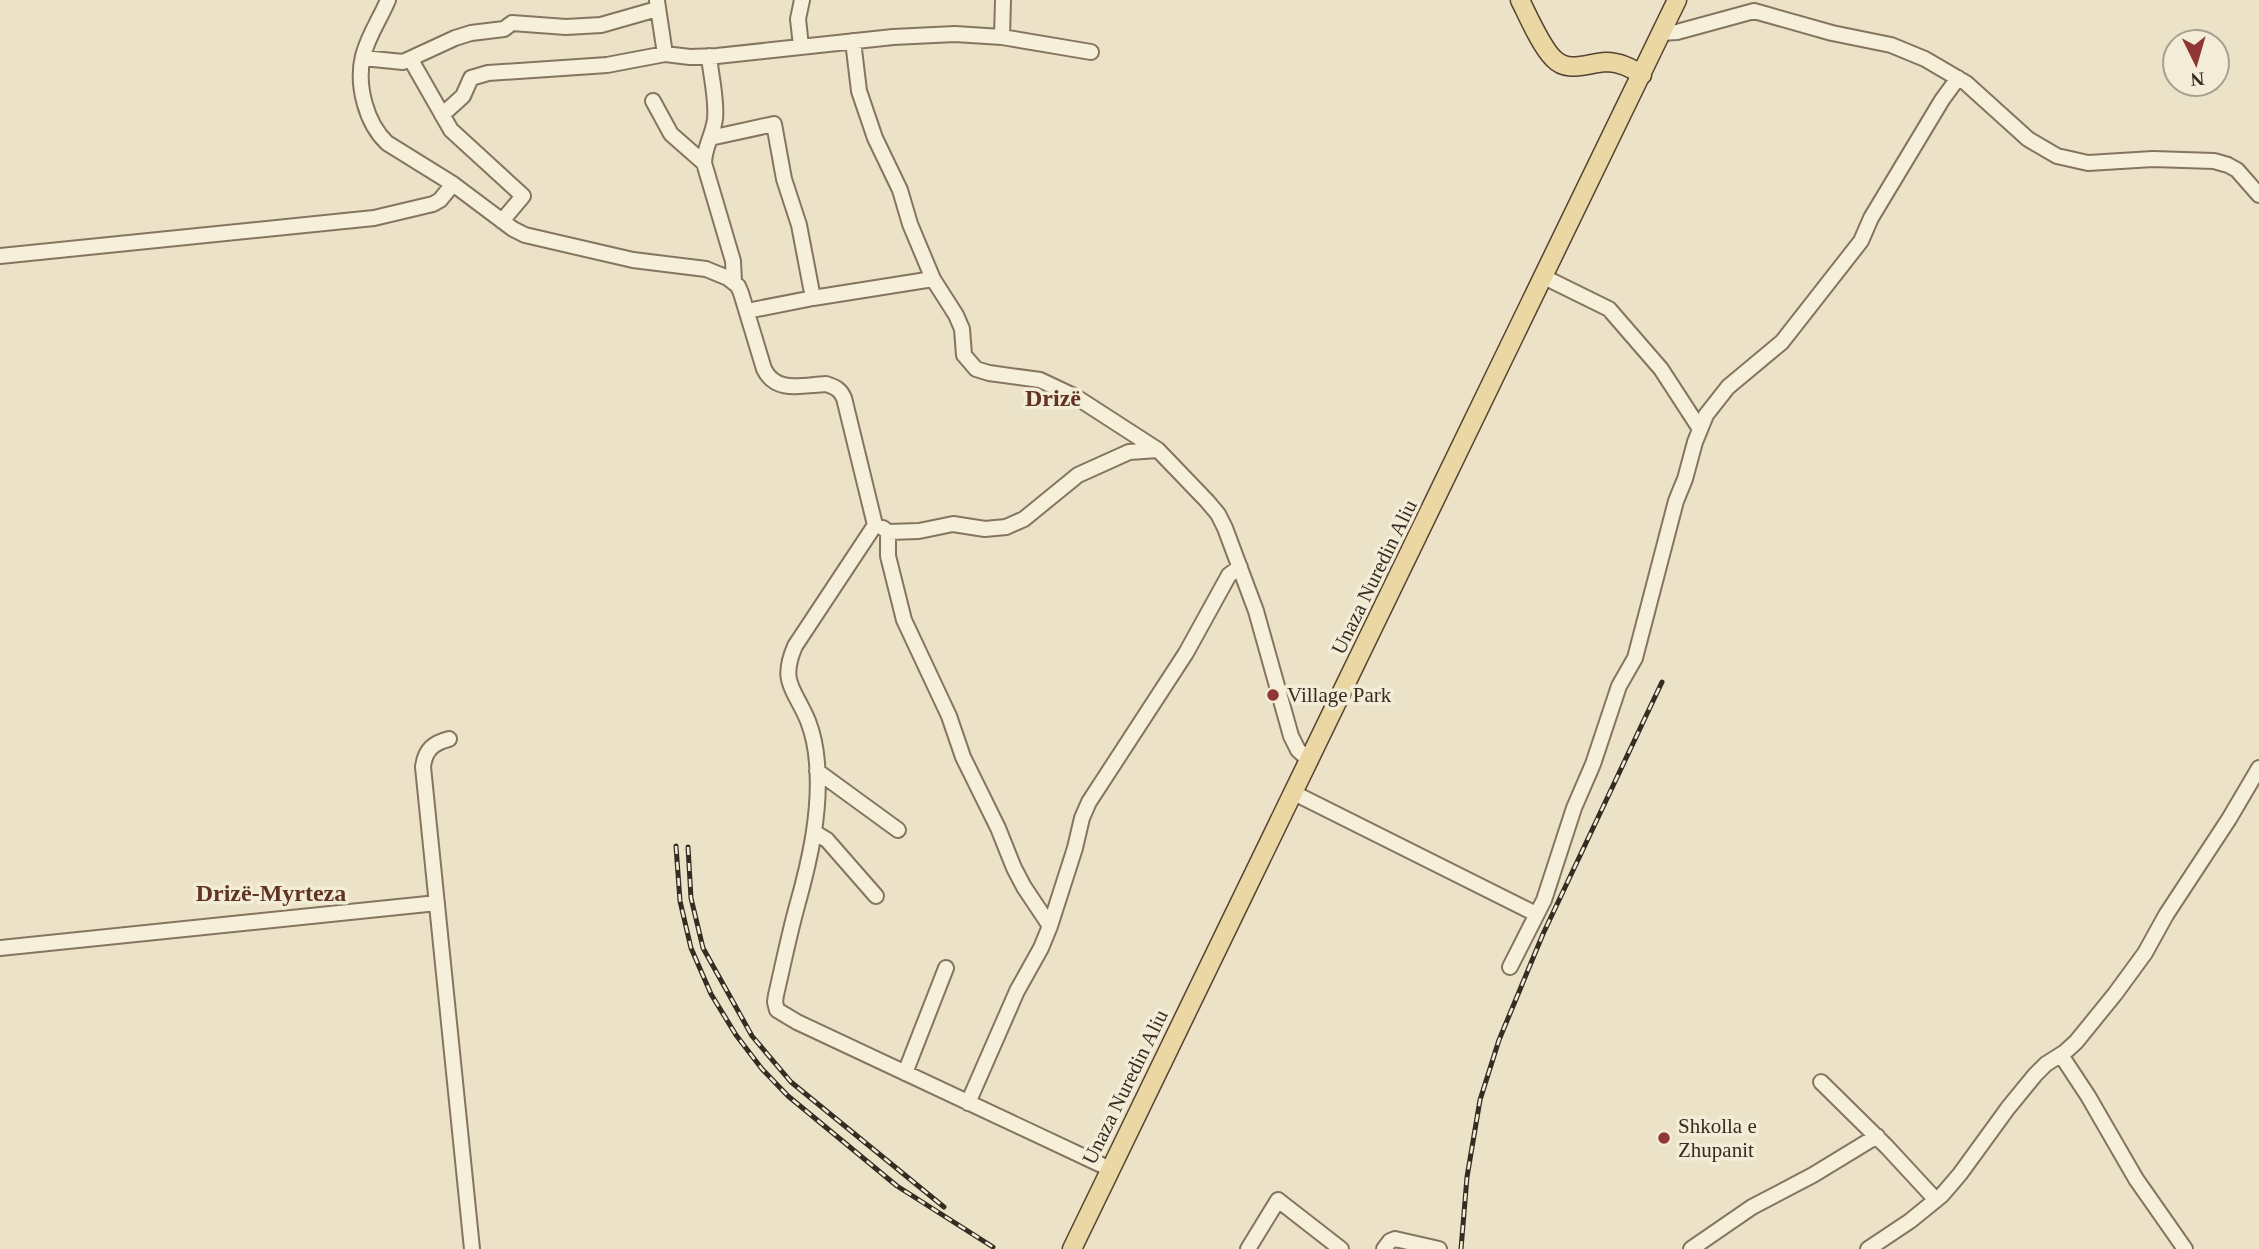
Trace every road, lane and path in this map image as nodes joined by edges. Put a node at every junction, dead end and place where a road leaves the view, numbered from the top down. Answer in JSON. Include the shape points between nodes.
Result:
{"nodes":[{"id":1,"x":388,"y":0,"type":"edge"},
{"id":2,"x":802,"y":0,"type":"edge"},
{"id":3,"x":1003,"y":0,"type":"edge"},
{"id":4,"x":1520,"y":0,"type":"edge"},
{"id":5,"x":1677,"y":0,"type":"edge"},
{"id":6,"x":657,"y":4,"type":"edge"},
{"id":7,"x":1661,"y":33,"type":"junction"},
{"id":8,"x":1002,"y":37,"type":"junction"},
{"id":9,"x":853,"y":41,"type":"junction"},
{"id":10,"x":801,"y":46,"type":"junction"},
{"id":11,"x":1091,"y":52,"type":"dead end"},
{"id":12,"x":666,"y":54,"type":"junction"},
{"id":13,"x":709,"y":56,"type":"junction"},
{"id":14,"x":362,"y":58,"type":"junction"},
{"id":15,"x":411,"y":60,"type":"junction"},
{"id":16,"x":1642,"y":75,"type":"junction"},
{"id":17,"x":1958,"y":78,"type":"junction"},
{"id":18,"x":653,"y":101,"type":"dead end"},
{"id":19,"x":442,"y":115,"type":"junction"},
{"id":20,"x":710,"y":138,"type":"junction"},
{"id":21,"x":704,"y":163,"type":"junction"},
{"id":22,"x":453,"y":184,"type":"junction"},
{"id":23,"x":2259,"y":195,"type":"edge"},
{"id":24,"x":502,"y":221,"type":"junction"},
{"id":25,"x":0,"y":256,"type":"edge"},
{"id":26,"x":1544,"y":276,"type":"junction"},
{"id":27,"x":933,"y":279,"type":"junction"},
{"id":28,"x":733,"y":282,"type":"junction"},
{"id":29,"x":813,"y":298,"type":"junction"},
{"id":30,"x":747,"y":311,"type":"junction"},
{"id":31,"x":1700,"y":429,"type":"junction"},
{"id":32,"x":1158,"y":450,"type":"junction"},
{"id":33,"x":874,"y":525,"type":"junction"},
{"id":34,"x":888,"y":533,"type":"junction"},
{"id":35,"x":1240,"y":567,"type":"junction"},
{"id":36,"x":449,"y":739,"type":"dead end"},
{"id":37,"x":1310,"y":761,"type":"junction"},
{"id":38,"x":2259,"y":768,"type":"edge"},
{"id":39,"x":817,"y":771,"type":"junction"},
{"id":40,"x":1294,"y":793,"type":"junction"},
{"id":41,"x":898,"y":830,"type":"dead end"},
{"id":42,"x":814,"y":832,"type":"junction"},
{"id":43,"x":876,"y":896,"type":"dead end"},
{"id":44,"x":437,"y":903,"type":"junction"},
{"id":45,"x":1536,"y":914,"type":"junction"},
{"id":46,"x":1050,"y":926,"type":"junction"},
{"id":47,"x":0,"y":948,"type":"edge"},
{"id":48,"x":1510,"y":967,"type":"dead end"},
{"id":49,"x":946,"y":968,"type":"dead end"},
{"id":50,"x":2061,"y":1055,"type":"junction"},
{"id":51,"x":905,"y":1073,"type":"junction"},
{"id":52,"x":1821,"y":1082,"type":"dead end"},
{"id":53,"x":968,"y":1103,"type":"junction"},
{"id":54,"x":1877,"y":1136,"type":"junction"},
{"id":55,"x":1110,"y":1170,"type":"junction"},
{"id":56,"x":1936,"y":1200,"type":"junction"},
{"id":57,"x":472,"y":1249,"type":"edge"},
{"id":58,"x":1072,"y":1249,"type":"edge"},
{"id":59,"x":1248,"y":1249,"type":"edge"},
{"id":60,"x":1340,"y":1249,"type":"edge"},
{"id":61,"x":1384,"y":1249,"type":"edge"},
{"id":62,"x":1438,"y":1249,"type":"edge"},
{"id":63,"x":1691,"y":1249,"type":"edge"},
{"id":64,"x":1868,"y":1249,"type":"edge"},
{"id":65,"x":2185,"y":1249,"type":"edge"}],
"edges":[{"from":1,"to":14,"type":"street"},
{"from":2,"to":10,"type":"street","via":[[798,19]]},
{"from":3,"to":8,"type":"street"},
{"from":4,"to":16,"type":"main road","via":[[1548,52],[1562,65],[1618,63]]},
{"from":5,"to":7,"type":"main road","name":"Unaza Nuredin Aliu"},
{"from":6,"to":12,"type":"street"},
{"from":6,"to":15,"type":"street","via":[[601,25],[512,23],[504,29],[455,38]]},
{"from":7,"to":16,"type":"main road","name":"Unaza Nuredin Aliu"},
{"from":7,"to":17,"type":"street","via":[[1744,12],[1763,12],[1891,45]]},
{"from":8,"to":9,"type":"street","via":[[955,34]]},
{"from":8,"to":11,"type":"street"},
{"from":9,"to":10,"type":"street"},
{"from":9,"to":27,"type":"street","via":[[859,91]]},
{"from":10,"to":13,"type":"street"},
{"from":12,"to":13,"type":"street"},
{"from":12,"to":19,"type":"street","via":[[607,65],[478,75]]},
{"from":13,"to":20,"type":"street","via":[[715,116]]},
{"from":14,"to":15,"type":"street"},
{"from":14,"to":22,"type":"street","via":[[364,97],[379,135]]},
{"from":15,"to":19,"type":"street"},
{"from":16,"to":26,"type":"main road","name":"Unaza Nuredin Aliu"},
{"from":17,"to":23,"type":"street","via":[[2028,139],[2057,156],[2088,163],[2214,161],[2237,170]]},
{"from":17,"to":31,"type":"street","via":[[1861,241],[1782,342],[1728,387]]},
{"from":18,"to":21,"type":"street","via":[[671,134]]},
{"from":19,"to":24,"type":"street","via":[[458,138],[523,196]]},
{"from":20,"to":21,"type":"street"},
{"from":20,"to":29,"type":"street","via":[[774,124]]},
{"from":21,"to":28,"type":"street","via":[[733,261]]},
{"from":22,"to":24,"type":"street"},
{"from":22,"to":25,"type":"street","via":[[433,204],[374,218]]},
{"from":24,"to":28,"type":"street","via":[[525,236],[633,260],[706,269]]},
{"from":26,"to":31,"type":"street","via":[[1609,309],[1661,369]]},
{"from":26,"to":37,"type":"main road","name":"Unaza Nuredin Aliu"},
{"from":27,"to":29,"type":"street"},
{"from":27,"to":32,"type":"street","via":[[956,315],[964,355],[976,369],[1060,388]]},
{"from":28,"to":30,"type":"street"},
{"from":29,"to":30,"type":"street"},
{"from":30,"to":33,"type":"street","via":[[770,379],[790,387],[826,384],[841,393]]},
{"from":31,"to":45,"type":"street","via":[[1635,658],[1619,686]]},
{"from":32,"to":34,"type":"street","via":[[1129,452],[1078,475],[1024,519],[1006,527],[953,524]]},
{"from":32,"to":35,"type":"street","via":[[1218,514]]},
{"from":33,"to":34,"type":"street"},
{"from":33,"to":39,"type":"street","via":[[788,663],[788,678],[807,719]]},
{"from":34,"to":46,"type":"street","via":[[888,555],[904,620],[1014,868]]},
{"from":35,"to":37,"type":"street","via":[[1268,649],[1290,736]]},
{"from":35,"to":46,"type":"street","via":[[1229,575],[1186,653],[1089,802]]},
{"from":36,"to":44,"type":"street","via":[[433,744],[423,767]]},
{"from":37,"to":40,"type":"main road","name":"Unaza Nuredin Aliu"},
{"from":38,"to":50,"type":"street","via":[[2145,953]]},
{"from":39,"to":41,"type":"street"},
{"from":39,"to":42,"type":"street"},
{"from":40,"to":45,"type":"street"},
{"from":40,"to":55,"type":"main road","name":"Unaza Nuredin Aliu"},
{"from":42,"to":43,"type":"street","via":[[827,840]]},
{"from":42,"to":51,"type":"street","via":[[775,1006],[797,1022]]},
{"from":44,"to":47,"type":"street"},
{"from":44,"to":57,"type":"street"},
{"from":45,"to":48,"type":"street"},
{"from":46,"to":53,"type":"street"},
{"from":49,"to":51,"type":"street"},
{"from":50,"to":56,"type":"street","via":[[2035,1075]]},
{"from":50,"to":65,"type":"street","via":[[2136,1179]]},
{"from":51,"to":53,"type":"street"},
{"from":52,"to":54,"type":"street"},
{"from":53,"to":55,"type":"street"},
{"from":54,"to":56,"type":"street"},
{"from":54,"to":63,"type":"street","via":[[1752,1207]]},
{"from":55,"to":58,"type":"main road","name":"Unaza Nuredin Aliu"},
{"from":56,"to":64,"type":"street"},
{"from":59,"to":60,"type":"street","via":[[1278,1200]]},
{"from":61,"to":62,"type":"street","via":[[1395,1239]]}]}
